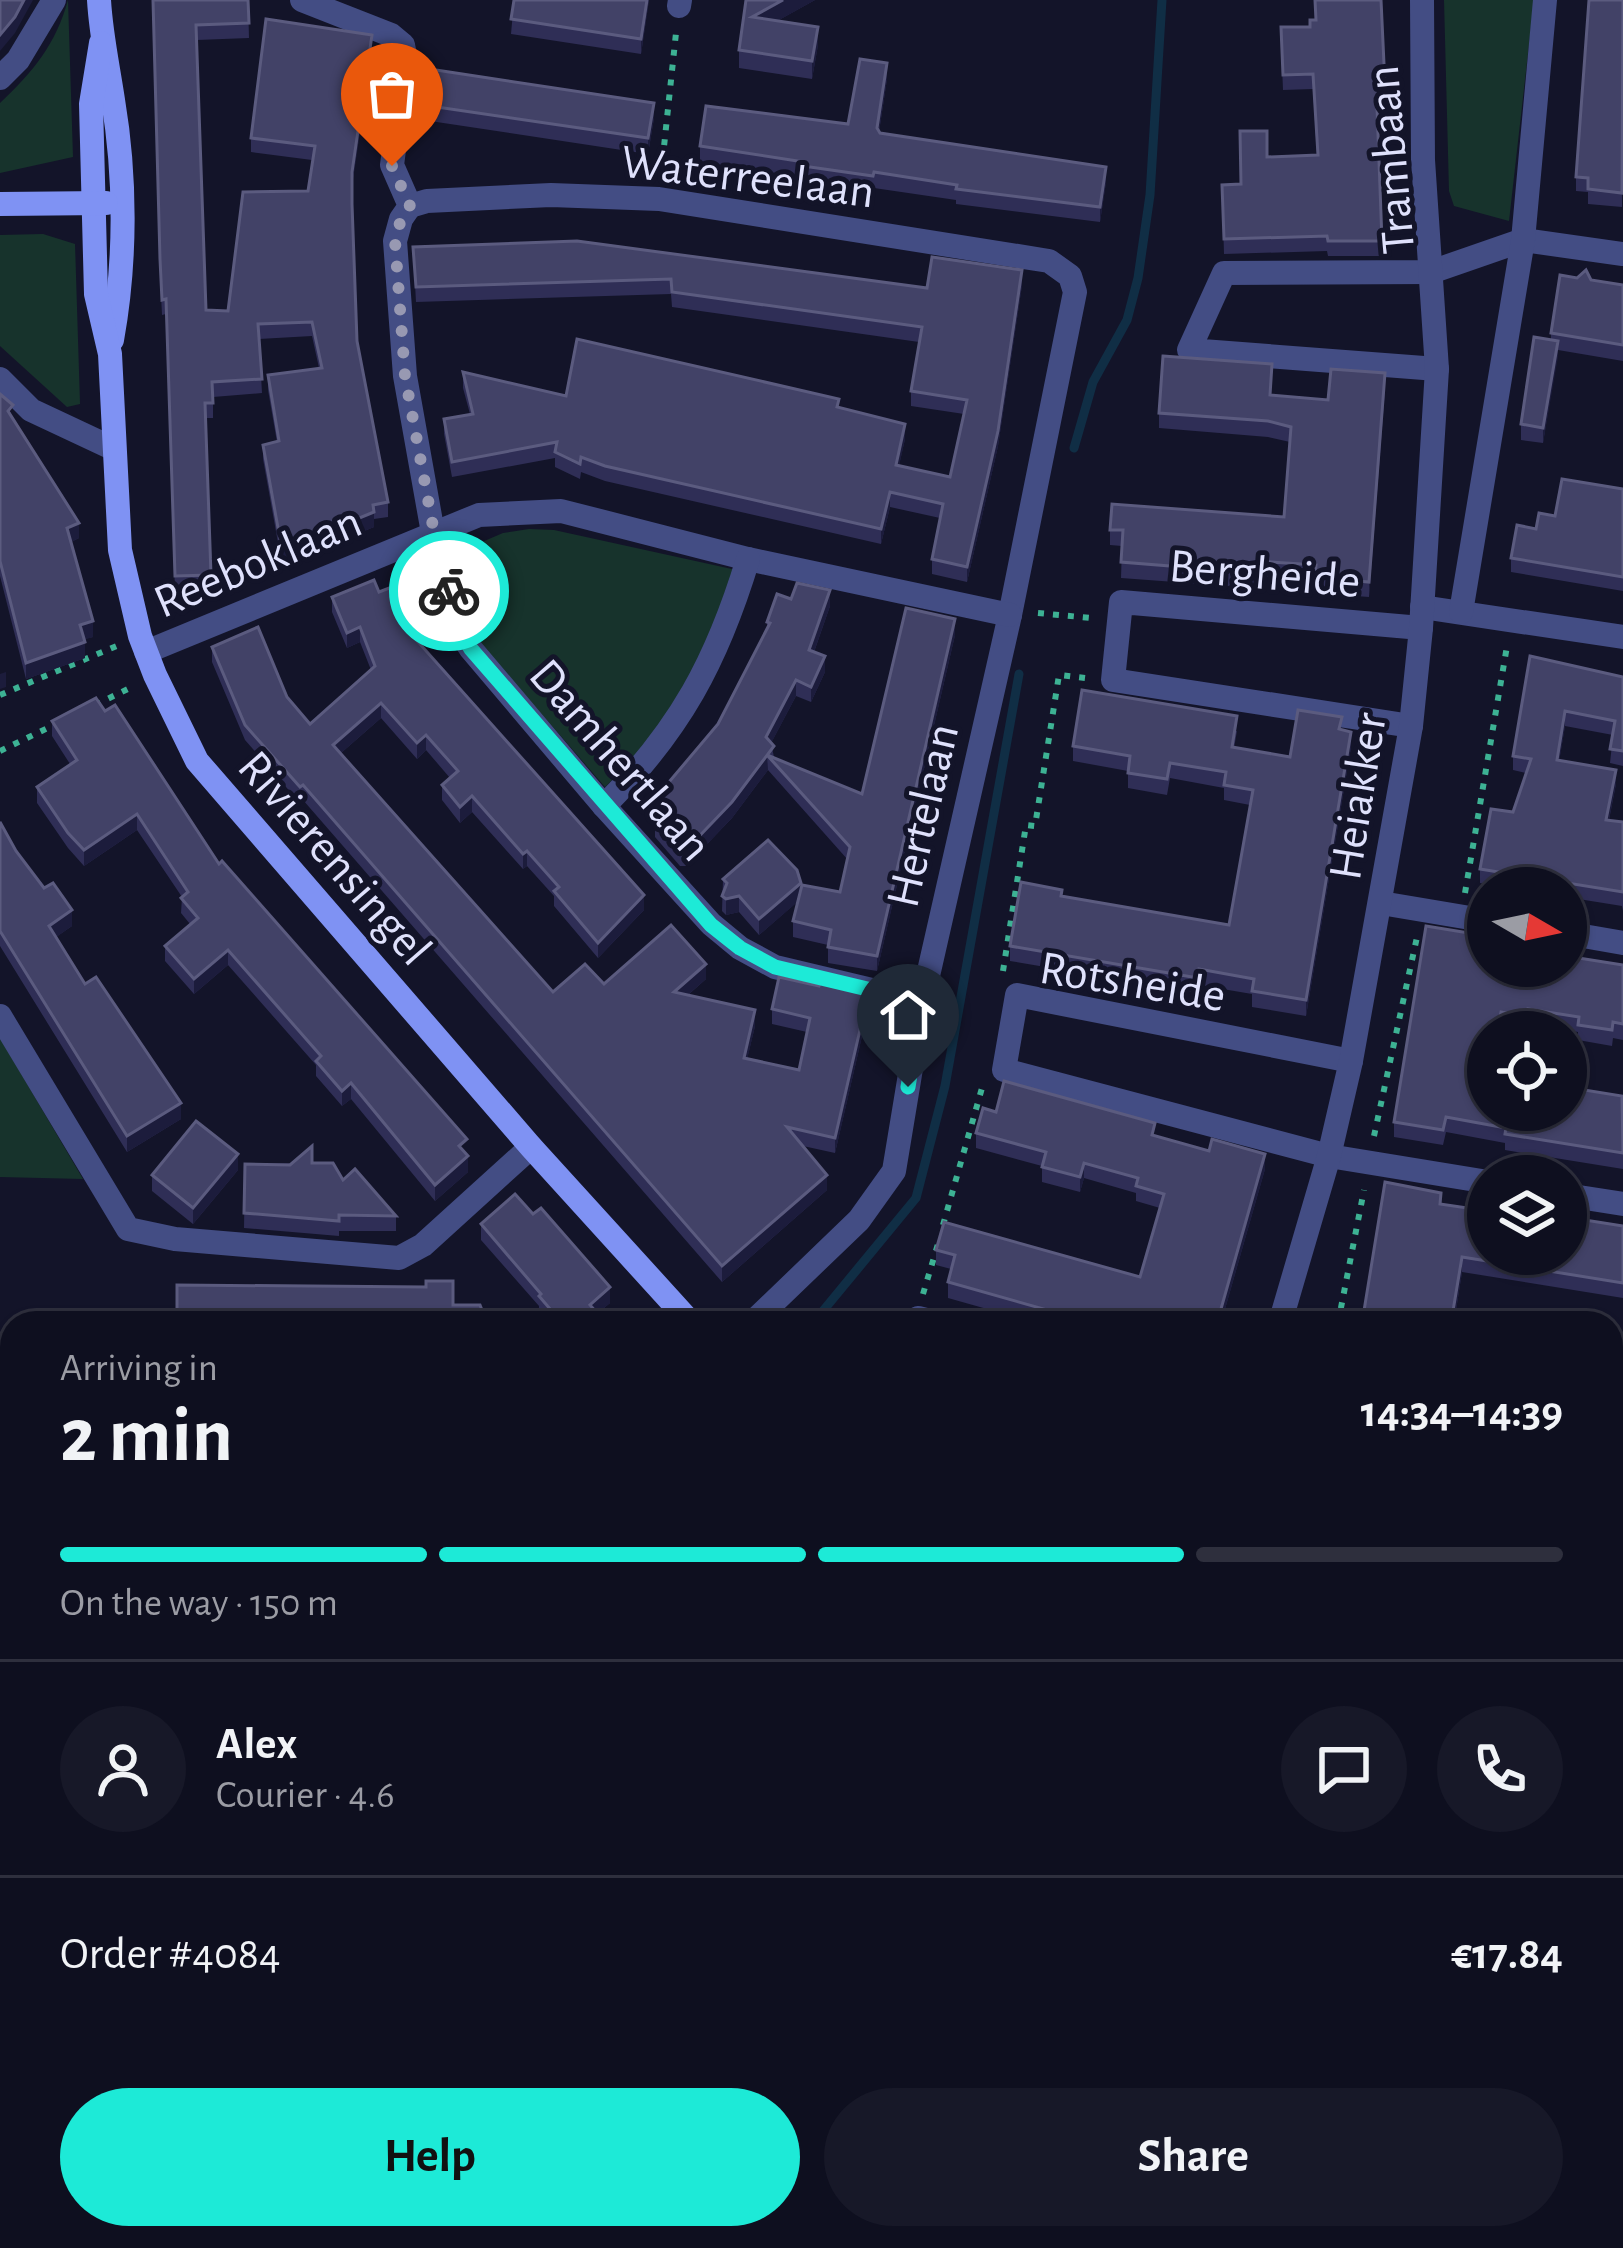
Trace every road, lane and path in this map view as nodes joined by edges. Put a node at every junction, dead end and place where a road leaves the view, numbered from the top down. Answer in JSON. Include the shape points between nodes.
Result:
{"nodes":[{"id":1,"x":54,"y":0,"type":"edge"},
{"id":2,"x":99,"y":0,"type":"edge"},
{"id":3,"x":302,"y":0,"type":"edge"},
{"id":4,"x":1422,"y":0,"type":"edge"},
{"id":5,"x":1545,"y":0,"type":"edge"},
{"id":6,"x":680,"y":3,"type":"edge"},
{"id":7,"x":101,"y":44,"type":"junction"},
{"id":8,"x":0,"y":78,"type":"edge"},
{"id":9,"x":658,"y":199,"type":"junction"},
{"id":10,"x":122,"y":202,"type":"junction"},
{"id":11,"x":91,"y":203,"type":"junction"},
{"id":12,"x":0,"y":204,"type":"edge"},
{"id":13,"x":410,"y":206,"type":"junction"},
{"id":14,"x":1523,"y":240,"type":"junction"},
{"id":15,"x":1623,"y":254,"type":"edge"},
{"id":16,"x":1431,"y":272,"type":"junction"},
{"id":17,"x":1070,"y":275,"type":"joint"},
{"id":18,"x":110,"y":354,"type":"junction"},
{"id":19,"x":1437,"y":369,"type":"junction"},
{"id":20,"x":0,"y":379,"type":"edge"},
{"id":21,"x":112,"y":448,"type":"junction"},
{"id":22,"x":434,"y":532,"type":"junction"},
{"id":23,"x":748,"y":560,"type":"junction"},
{"id":24,"x":1461,"y":612,"type":"junction"},
{"id":25,"x":1010,"y":615,"type":"junction"},
{"id":26,"x":1422,"y":617,"type":"junction"},
{"id":27,"x":1512,"y":619,"type":"junction"},
{"id":28,"x":1118,"y":621,"type":"junction"},
{"id":29,"x":1623,"y":637,"type":"edge"},
{"id":30,"x":147,"y":654,"type":"junction"},
{"id":31,"x":1113,"y":680,"type":"junction"},
{"id":32,"x":0,"y":694,"type":"edge"},
{"id":33,"x":78,"y":713,"type":"edge"},
{"id":34,"x":58,"y":722,"type":"edge"},
{"id":35,"x":1411,"y":726,"type":"junction"},
{"id":36,"x":0,"y":751,"type":"edge"},
{"id":37,"x":604,"y":806,"type":"junction"},
{"id":38,"x":1381,"y":903,"type":"junction"},
{"id":39,"x":1422,"y":910,"type":"junction"},
{"id":40,"x":1461,"y":916,"type":"junction"},
{"id":41,"x":1467,"y":917,"type":"edge"},
{"id":42,"x":1587,"y":937,"type":"edge"},
{"id":43,"x":1623,"y":943,"type":"edge"},
{"id":44,"x":1017,"y":995,"type":"junction"},
{"id":45,"x":922,"y":1002,"type":"junction"},
{"id":46,"x":0,"y":1016,"type":"edge"},
{"id":47,"x":1352,"y":1060,"type":"junction"},
{"id":48,"x":1004,"y":1070,"type":"junction"},
{"id":49,"x":531,"y":1147,"type":"junction"},
{"id":50,"x":1329,"y":1156,"type":"junction"},
{"id":51,"x":1369,"y":1162,"type":"junction"},
{"id":52,"x":1467,"y":1178,"type":"edge"},
{"id":53,"x":1587,"y":1198,"type":"edge"},
{"id":54,"x":1623,"y":1204,"type":"edge"},
{"id":55,"x":680,"y":1311,"type":"edge"},
{"id":56,"x":764,"y":1311,"type":"edge"},
{"id":57,"x":930,"y":1311,"type":"edge"},
{"id":58,"x":1284,"y":1311,"type":"edge"},
{"id":59,"x":1340,"y":1311,"type":"edge"}],
"edges":[{"from":1,"to":8,"type":"street"},
{"from":2,"to":7,"type":"street","name":"Rivierensingel"},
{"from":3,"to":13,"type":"street","name":"Damhertlaan","via":[[403,45],[392,166]]},
{"from":4,"to":16,"type":"street","name":"Trambaan"},
{"from":5,"to":14,"type":"street"},
{"from":6,"to":9,"type":"path"},
{"from":7,"to":10,"type":"street","name":"Rivierensingel"},
{"from":7,"to":11,"type":"street","name":"Rivierensingel","via":[[91,104]]},
{"from":9,"to":13,"type":"street","name":"Waterreelaan","via":[[551,196]]},
{"from":9,"to":17,"type":"street","name":"Waterreelaan","via":[[1048,261]]},
{"from":10,"to":11,"type":"street"},
{"from":10,"to":18,"type":"street","name":"Rivierensingel","via":[[121,294]]},
{"from":11,"to":12,"type":"street"},
{"from":11,"to":18,"type":"street","name":"Rivierensingel","via":[[96,294]]},
{"from":13,"to":22,"type":"street","name":"Damhertlaan","via":[[395,241],[405,376]]},
{"from":14,"to":15,"type":"street","name":"Trambaan"},
{"from":14,"to":16,"type":"street","name":"Trambaan"},
{"from":14,"to":24,"type":"street"},
{"from":16,"to":19,"type":"street","name":"Heiakker"},
{"from":16,"to":19,"type":"street","via":[[1224,273],[1189,350]]},
{"from":17,"to":25,"type":"street","name":"Hertelaan","via":[[1073,309]]},
{"from":18,"to":21,"type":"street","name":"Rivierensingel"},
{"from":19,"to":26,"type":"street","name":"Heiakker"},
{"from":20,"to":21,"type":"street","via":[[31,410]]},
{"from":21,"to":30,"type":"street","name":"Rivierensingel","via":[[120,550]]},
{"from":22,"to":23,"type":"street","name":"Reeboklaan","via":[[479,515],[561,511]]},
{"from":22,"to":30,"type":"street","name":"Reeboklaan"},
{"from":22,"to":37,"type":"street","name":"Damhertlaan","via":[[471,649]]},
{"from":23,"to":25,"type":"street","name":"Reeboklaan"},
{"from":23,"to":37,"type":"street","via":[[727,629],[688,703],[648,762]]},
{"from":24,"to":26,"type":"street"},
{"from":24,"to":27,"type":"street"},
{"from":25,"to":28,"type":"path"},
{"from":25,"to":45,"type":"street","name":"Hertelaan"},
{"from":26,"to":28,"type":"street","name":"Bergheide","via":[[1121,602]]},
{"from":26,"to":35,"type":"street","name":"Heiakker"},
{"from":27,"to":29,"type":"street"},
{"from":27,"to":40,"type":"path"},
{"from":28,"to":31,"type":"street","name":"Bergheide"},
{"from":30,"to":32,"type":"path"},
{"from":30,"to":33,"type":"path"},
{"from":30,"to":49,"type":"street","name":"Rivierensingel","via":[[197,761]]},
{"from":31,"to":35,"type":"street"},
{"from":31,"to":44,"type":"path","via":[[1059,676],[1000,984]]},
{"from":34,"to":36,"type":"path"},
{"from":35,"to":38,"type":"street","name":"Heiakker"},
{"from":37,"to":45,"type":"street","name":"Damhertlaan","via":[[740,948],[775,967]]},
{"from":38,"to":39,"type":"street"},
{"from":38,"to":47,"type":"street","name":"Heiakker"},
{"from":39,"to":40,"type":"street"},
{"from":39,"to":51,"type":"path"},
{"from":40,"to":41,"type":"street"},
{"from":42,"to":43,"type":"street"},
{"from":44,"to":47,"type":"street","name":"Rotsheide"},
{"from":44,"to":48,"type":"street","name":"Rotsheide"},
{"from":45,"to":56,"type":"street","name":"Hertelaan","via":[[894,1171],[859,1220]]},
{"from":46,"to":49,"type":"street","via":[[128,1229],[399,1258]]},
{"from":47,"to":50,"type":"street","name":"Heiakker"},
{"from":48,"to":50,"type":"street"},
{"from":48,"to":57,"type":"path","via":[[986,1073]]},
{"from":49,"to":55,"type":"street","name":"Rivierensingel"},
{"from":50,"to":51,"type":"street"},
{"from":50,"to":58,"type":"street","name":"Heiakker"},
{"from":51,"to":52,"type":"street"},
{"from":51,"to":59,"type":"path"},
{"from":53,"to":54,"type":"street"}]}
